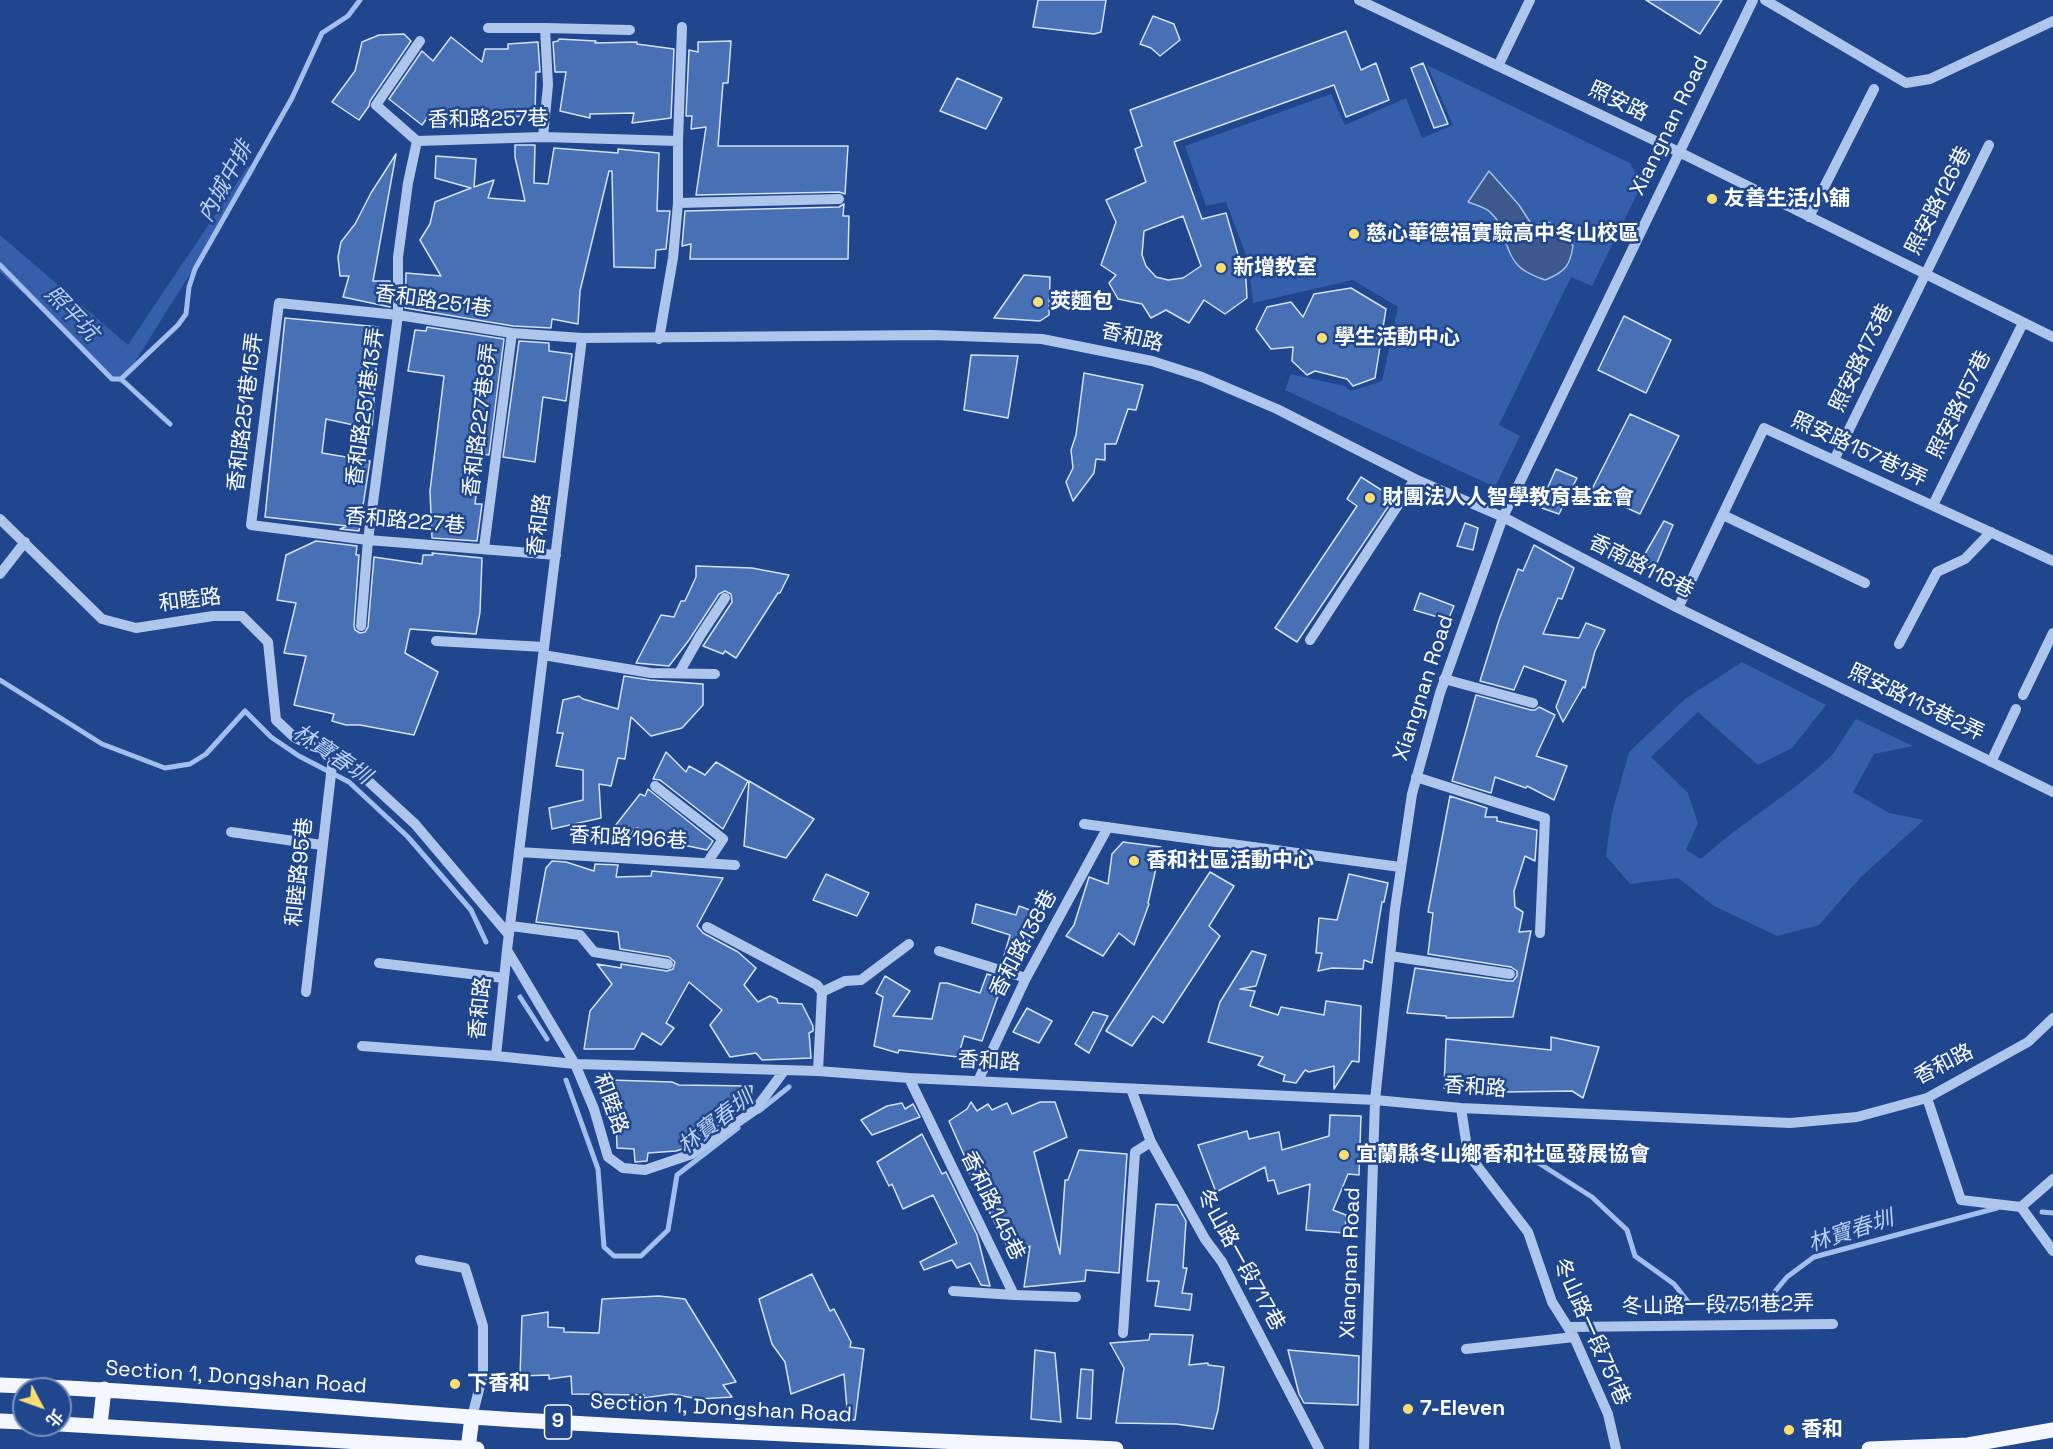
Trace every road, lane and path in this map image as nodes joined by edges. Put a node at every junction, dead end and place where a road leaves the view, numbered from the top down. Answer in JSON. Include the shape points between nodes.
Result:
{"nodes":[{"id":1,"x":1359,"y":0,"type":"edge"},
{"id":2,"x":1530,"y":0,"type":"edge"},
{"id":3,"x":1753,"y":0,"type":"edge"},
{"id":4,"x":1766,"y":0,"type":"edge"},
{"id":5,"x":2053,"y":21,"type":"edge"},
{"id":6,"x":682,"y":27,"type":"dead end"},
{"id":7,"x":488,"y":28,"type":"dead end"},
{"id":8,"x":545,"y":28,"type":"junction"},
{"id":9,"x":630,"y":30,"type":"dead end"},
{"id":10,"x":420,"y":41,"type":"dead end"},
{"id":11,"x":1498,"y":66,"type":"junction"},
{"id":12,"x":1874,"y":89,"type":"dead end"},
{"id":13,"x":543,"y":137,"type":"junction"},
{"id":14,"x":417,"y":141,"type":"junction"},
{"id":15,"x":678,"y":141,"type":"junction"},
{"id":16,"x":1989,"y":145,"type":"dead end"},
{"id":17,"x":1679,"y":152,"type":"junction"},
{"id":18,"x":839,"y":199,"type":"dead end"},
{"id":19,"x":678,"y":203,"type":"junction"},
{"id":20,"x":1809,"y":217,"type":"junction"},
{"id":21,"x":1925,"y":274,"type":"junction"},
{"id":22,"x":279,"y":303,"type":"joint"},
{"id":23,"x":398,"y":315,"type":"junction"},
{"id":24,"x":2023,"y":323,"type":"junction"},
{"id":25,"x":512,"y":333,"type":"junction"},
{"id":26,"x":2053,"y":337,"type":"edge"},
{"id":27,"x":582,"y":338,"type":"junction"},
{"id":28,"x":659,"y":339,"type":"junction"},
{"id":29,"x":1834,"y":460,"type":"junction"},
{"id":30,"x":1415,"y":478,"type":"junction"},
{"id":31,"x":1933,"y":505,"type":"junction"},
{"id":32,"x":1723,"y":515,"type":"junction"},
{"id":33,"x":1503,"y":517,"type":"junction"},
{"id":34,"x":0,"y":519,"type":"edge"},
{"id":35,"x":251,"y":525,"type":"joint"},
{"id":36,"x":1991,"y":532,"type":"junction"},
{"id":37,"x":368,"y":540,"type":"junction"},
{"id":38,"x":25,"y":542,"type":"junction"},
{"id":39,"x":484,"y":548,"type":"junction"},
{"id":40,"x":556,"y":555,"type":"junction"},
{"id":41,"x":2053,"y":561,"type":"edge"},
{"id":42,"x":0,"y":574,"type":"edge"},
{"id":43,"x":1865,"y":583,"type":"dead end"},
{"id":44,"x":725,"y":598,"type":"dead end"},
{"id":45,"x":1678,"y":608,"type":"junction"},
{"id":46,"x":361,"y":626,"type":"dead end"},
{"id":47,"x":2053,"y":633,"type":"edge"},
{"id":48,"x":1310,"y":640,"type":"dead end"},
{"id":49,"x":436,"y":641,"type":"dead end"},
{"id":50,"x":1899,"y":644,"type":"dead end"},
{"id":51,"x":1762,"y":650,"type":"joint"},
{"id":52,"x":544,"y":651,"type":"junction"},
{"id":53,"x":679,"y":672,"type":"junction"},
{"id":54,"x":716,"y":674,"type":"dead end"},
{"id":55,"x":1444,"y":680,"type":"junction"},
{"id":56,"x":2023,"y":694,"type":"dead end"},
{"id":57,"x":1533,"y":703,"type":"dead end"},
{"id":58,"x":2016,"y":709,"type":"dead end"},
{"id":59,"x":333,"y":760,"type":"junction"},
{"id":60,"x":1991,"y":762,"type":"junction"},
{"id":61,"x":1416,"y":777,"type":"junction"},
{"id":62,"x":655,"y":786,"type":"dead end"},
{"id":63,"x":2053,"y":792,"type":"edge"},
{"id":64,"x":1084,"y":824,"type":"dead end"},
{"id":65,"x":1108,"y":827,"type":"junction"},
{"id":66,"x":231,"y":832,"type":"dead end"},
{"id":67,"x":322,"y":845,"type":"junction"},
{"id":68,"x":519,"y":852,"type":"junction"},
{"id":69,"x":707,"y":863,"type":"junction"},
{"id":70,"x":735,"y":865,"type":"dead end"},
{"id":71,"x":1400,"y":867,"type":"junction"},
{"id":72,"x":706,"y":927,"type":"dead end"},
{"id":73,"x":510,"y":930,"type":"junction"},
{"id":74,"x":1540,"y":933,"type":"dead end"},
{"id":75,"x":909,"y":944,"type":"dead end"},
{"id":76,"x":507,"y":950,"type":"junction"},
{"id":77,"x":939,"y":951,"type":"dead end"},
{"id":78,"x":1390,"y":956,"type":"junction"},
{"id":79,"x":378,"y":963,"type":"dead end"},
{"id":80,"x":668,"y":964,"type":"dead end"},
{"id":81,"x":1510,"y":974,"type":"dead end"},
{"id":82,"x":504,"y":978,"type":"junction"},
{"id":83,"x":1026,"y":978,"type":"junction"},
{"id":84,"x":306,"y":992,"type":"dead end"},
{"id":85,"x":822,"y":992,"type":"junction"},
{"id":86,"x":2053,"y":1018,"type":"edge"},
{"id":87,"x":362,"y":1046,"type":"dead end"},
{"id":88,"x":496,"y":1056,"type":"junction"},
{"id":89,"x":572,"y":1064,"type":"junction"},
{"id":90,"x":784,"y":1071,"type":"junction"},
{"id":91,"x":818,"y":1071,"type":"junction"},
{"id":92,"x":909,"y":1078,"type":"junction"},
{"id":93,"x":978,"y":1081,"type":"junction"},
{"id":94,"x":1131,"y":1089,"type":"junction"},
{"id":95,"x":1927,"y":1098,"type":"junction"},
{"id":96,"x":1375,"y":1100,"type":"junction"},
{"id":97,"x":1461,"y":1108,"type":"junction"},
{"id":98,"x":1150,"y":1142,"type":"junction"},
{"id":99,"x":2053,"y":1179,"type":"edge"},
{"id":100,"x":2022,"y":1207,"type":"junction"},
{"id":101,"x":2053,"y":1251,"type":"edge"},
{"id":102,"x":420,"y":1260,"type":"dead end"},
{"id":103,"x":953,"y":1292,"type":"dead end"},
{"id":104,"x":1014,"y":1295,"type":"junction"},
{"id":105,"x":1076,"y":1297,"type":"dead end"},
{"id":106,"x":1833,"y":1324,"type":"dead end"},
{"id":107,"x":1571,"y":1332,"type":"junction"},
{"id":108,"x":1123,"y":1333,"type":"dead end"},
{"id":109,"x":1466,"y":1349,"type":"dead end"},
{"id":110,"x":0,"y":1385,"type":"edge"},
{"id":111,"x":104,"y":1389,"type":"junction"},
{"id":112,"x":472,"y":1417,"type":"junction"},
{"id":113,"x":72,"y":1424,"type":"edge"},
{"id":114,"x":100,"y":1425,"type":"junction"},
{"id":115,"x":2053,"y":1431,"type":"edge"},
{"id":116,"x":468,"y":1449,"type":"edge"},
{"id":117,"x":477,"y":1449,"type":"edge"},
{"id":118,"x":1116,"y":1449,"type":"edge"},
{"id":119,"x":1319,"y":1449,"type":"edge"},
{"id":120,"x":1364,"y":1449,"type":"edge"},
{"id":121,"x":1616,"y":1449,"type":"edge"},
{"id":122,"x":1869,"y":1449,"type":"edge"}],
"edges":[{"from":1,"to":11,"type":"street","name":"照安路"},
{"from":2,"to":11,"type":"street"},
{"from":3,"to":17,"type":"street","name":"Xiangnan Road"},
{"from":4,"to":5,"type":"street","via":[[1906,83],[1930,79]]},
{"from":6,"to":15,"type":"street"},
{"from":7,"to":8,"type":"street"},
{"from":8,"to":9,"type":"street"},
{"from":8,"to":13,"type":"street","via":[[548,85]]},
{"from":10,"to":14,"type":"street","via":[[376,105]]},
{"from":11,"to":17,"type":"street","name":"照安路"},
{"from":12,"to":20,"type":"street"},
{"from":13,"to":14,"type":"street","name":"香和路257巷"},
{"from":13,"to":15,"type":"street","name":"香和路257巷"},
{"from":14,"to":23,"type":"street","name":"香和路257巷","via":[[398,257]]},
{"from":15,"to":19,"type":"street"},
{"from":16,"to":21,"type":"street","name":"照安路126巷"},
{"from":17,"to":20,"type":"street","name":"照安路"},
{"from":17,"to":33,"type":"street","name":"Xiangnan Road"},
{"from":18,"to":19,"type":"street"},
{"from":19,"to":28,"type":"street"},
{"from":20,"to":21,"type":"street","name":"照安路"},
{"from":21,"to":24,"type":"street","name":"照安路"},
{"from":21,"to":29,"type":"street","name":"照安路173巷"},
{"from":22,"to":23,"type":"street","name":"香和路251巷"},
{"from":22,"to":35,"type":"street","name":"香和路251巷15弄"},
{"from":23,"to":25,"type":"street","name":"香和路251巷"},
{"from":23,"to":37,"type":"street","name":"香和路251巷13弄"},
{"from":24,"to":26,"type":"street","name":"照安路"},
{"from":24,"to":31,"type":"street","name":"照安路157巷"},
{"from":25,"to":27,"type":"street","name":"香和路251巷"},
{"from":25,"to":39,"type":"street","name":"香和路227巷8弄"},
{"from":27,"to":28,"type":"street","name":"香和路"},
{"from":27,"to":40,"type":"street","name":"香和路"},
{"from":28,"to":30,"type":"street","name":"香和路","via":[[932,334],[1042,339],[1152,361],[1202,377]]},
{"from":29,"to":31,"type":"street","name":"照安路157巷1弄"},
{"from":29,"to":32,"type":"street","name":"照安路157巷1弄","via":[[1764,428]]},
{"from":30,"to":33,"type":"street","name":"香和路"},
{"from":30,"to":48,"type":"street"},
{"from":31,"to":36,"type":"street","name":"照安路157巷1弄"},
{"from":32,"to":43,"type":"street"},
{"from":32,"to":45,"type":"street","name":"照安路157巷1弄"},
{"from":33,"to":45,"type":"street","name":"香南路118巷"},
{"from":33,"to":55,"type":"street","name":"Xiangnan Road"},
{"from":34,"to":38,"type":"street","name":"和睦路"},
{"from":35,"to":37,"type":"street","name":"香和路227巷"},
{"from":36,"to":41,"type":"street","name":"照安路157巷1弄"},
{"from":36,"to":50,"type":"street","via":[[1965,559],[1937,572]]},
{"from":37,"to":39,"type":"street","name":"香和路227巷"},
{"from":37,"to":46,"type":"street","name":"香和路251巷13弄"},
{"from":38,"to":42,"type":"street"},
{"from":38,"to":59,"type":"street","name":"和睦路","via":[[102,619],[136,628],[213,616],[242,616],[268,642],[276,720],[294,737]]},
{"from":39,"to":40,"type":"street","name":"香和路227巷"},
{"from":40,"to":52,"type":"street","name":"香和路"},
{"from":44,"to":53,"type":"street"},
{"from":45,"to":51,"type":"street","name":"香南路118巷"},
{"from":47,"to":56,"type":"street"},
{"from":49,"to":52,"type":"street"},
{"from":51,"to":60,"type":"street","name":"照安路113巷2弄"},
{"from":52,"to":53,"type":"street","via":[[651,673]]},
{"from":52,"to":68,"type":"street","name":"香和路"},
{"from":53,"to":54,"type":"street"},
{"from":55,"to":57,"type":"street"},
{"from":55,"to":61,"type":"street","name":"Xiangnan Road"},
{"from":58,"to":60,"type":"street"},
{"from":59,"to":67,"type":"street","name":"和睦路95巷"},
{"from":59,"to":73,"type":"street","name":"和睦路","via":[[353,767],[415,824]]},
{"from":60,"to":63,"type":"street","name":"照安路113巷2弄"},
{"from":61,"to":71,"type":"street","name":"Xiangnan Road"},
{"from":61,"to":74,"type":"street","via":[[1545,818]]},
{"from":62,"to":69,"type":"street","via":[[723,839]]},
{"from":64,"to":65,"type":"street"},
{"from":65,"to":71,"type":"street"},
{"from":65,"to":83,"type":"street","name":"香和路138巷"},
{"from":66,"to":67,"type":"street"},
{"from":67,"to":84,"type":"street","name":"和睦路95巷"},
{"from":68,"to":69,"type":"street","name":"香和路196巷"},
{"from":68,"to":73,"type":"street","name":"香和路"},
{"from":69,"to":70,"type":"street","name":"香和路196巷"},
{"from":71,"to":78,"type":"street","name":"Xiangnan Road"},
{"from":72,"to":85,"type":"street","via":[[817,985]]},
{"from":73,"to":76,"type":"street","name":"香和路"},
{"from":73,"to":80,"type":"street","via":[[580,935],[594,952]]},
{"from":75,"to":85,"type":"street","via":[[861,980],[845,981]]},
{"from":76,"to":82,"type":"street","name":"香和路"},
{"from":76,"to":89,"type":"street","name":"和睦路"},
{"from":77,"to":83,"type":"street"},
{"from":78,"to":81,"type":"street"},
{"from":78,"to":96,"type":"street","name":"Xiangnan Road"},
{"from":79,"to":82,"type":"street"},
{"from":82,"to":88,"type":"street","name":"香和路"},
{"from":83,"to":93,"type":"street","name":"香和路138巷"},
{"from":85,"to":91,"type":"street"},
{"from":86,"to":95,"type":"street","name":"香和路","via":[[2028,1042]]},
{"from":87,"to":88,"type":"street"},
{"from":88,"to":89,"type":"street","name":"香和路"},
{"from":89,"to":90,"type":"street","name":"香和路"},
{"from":89,"to":90,"type":"street","name":"和睦路","via":[[594,1109],[608,1157],[623,1168],[645,1170],[692,1154],[755,1110]]},
{"from":90,"to":91,"type":"street","name":"香和路"},
{"from":91,"to":92,"type":"street","name":"香和路"},
{"from":92,"to":93,"type":"street","name":"香和路"},
{"from":92,"to":104,"type":"street","name":"香和路145巷"},
{"from":93,"to":94,"type":"street","name":"香和路"},
{"from":94,"to":96,"type":"street","name":"香和路"},
{"from":94,"to":98,"type":"street","name":"冬山路一段717巷"},
{"from":95,"to":97,"type":"street","name":"香和路","via":[[1857,1117],[1790,1123]]},
{"from":95,"to":100,"type":"street","via":[[1961,1200]]},
{"from":96,"to":97,"type":"street","name":"香和路"},
{"from":96,"to":120,"type":"street","name":"Xiangnan Road"},
{"from":97,"to":107,"type":"street","name":"冬山路一段751巷","via":[[1468,1154],[1527,1232],[1552,1302]]},
{"from":98,"to":108,"type":"street","via":[[1135,1152]]},
{"from":98,"to":119,"type":"street","name":"冬山路一段717巷","via":[[1222,1262]]},
{"from":99,"to":100,"type":"street"},
{"from":100,"to":101,"type":"street"},
{"from":102,"to":112,"type":"street","via":[[465,1268],[483,1326],[483,1374]]},
{"from":103,"to":104,"type":"street"},
{"from":104,"to":105,"type":"street","name":"香和路145巷"},
{"from":106,"to":107,"type":"street","name":"冬山路一段751巷2弄"},
{"from":107,"to":109,"type":"street","name":"冬山路一段751巷2弄"},
{"from":107,"to":121,"type":"street","name":"冬山路一段751巷","via":[[1608,1414]]},
{"from":110,"to":111,"type":"main road","name":"Section 1, Dongshan Road","number":"9"},
{"from":111,"to":112,"type":"main road","name":"Section 1, Dongshan Road","number":"9"},
{"from":111,"to":114,"type":"main road"},
{"from":112,"to":116,"type":"main road"},
{"from":112,"to":118,"type":"main road","name":"Section 1, Dongshan Road","number":"9"},
{"from":113,"to":114,"type":"main road"},
{"from":114,"to":116,"type":"main road"},
{"from":115,"to":122,"type":"main road","via":[[1968,1445]]},
{"from":116,"to":117,"type":"main road"}]}
